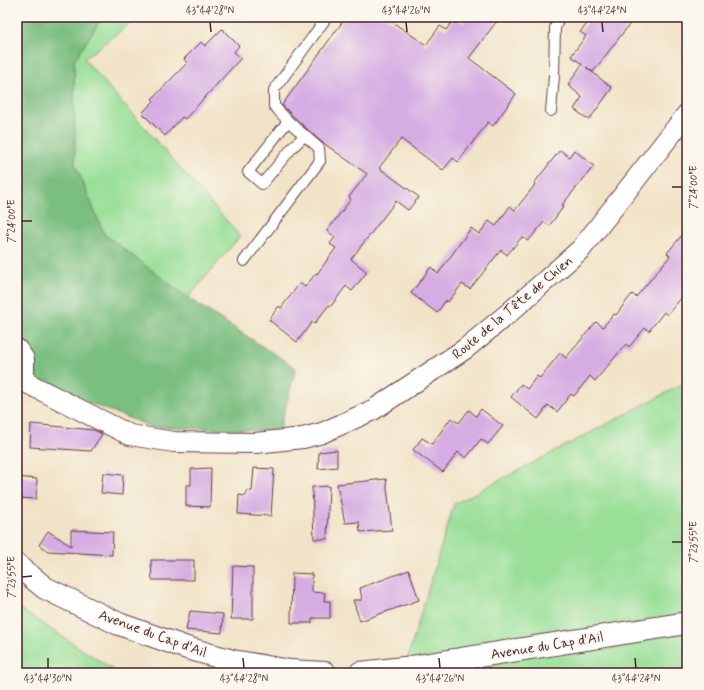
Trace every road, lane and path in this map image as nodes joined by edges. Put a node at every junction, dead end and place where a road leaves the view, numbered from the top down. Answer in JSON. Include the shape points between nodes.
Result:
{"nodes":[{"id":1,"x":327,"y":17,"type":"edge"},
{"id":2,"x":559,"y":17,"type":"edge"},
{"id":3,"x":551,"y":111,"type":"dead end"},
{"id":4,"x":687,"y":114,"type":"edge"},
{"id":5,"x":288,"y":121,"type":"junction"},
{"id":6,"x":305,"y":135,"type":"junction"},
{"id":7,"x":244,"y":261,"type":"dead end"},
{"id":8,"x":17,"y":349,"type":"edge"},
{"id":9,"x":21,"y":380,"type":"edge"},
{"id":10,"x":17,"y":565,"type":"edge"},
{"id":11,"x":687,"y":623,"type":"edge"},
{"id":12,"x":325,"y":673,"type":"edge"},
{"id":13,"x":360,"y":673,"type":"edge"}],
"edges":[{"from":1,"to":5,"type":"lane","via":[[274,90],[274,106]]},
{"from":2,"to":3,"type":"lane","via":[[555,28]]},
{"from":4,"to":9,"type":"street","name":"Route de la Tête de Chien","via":[[581,249],[510,312],[465,349],[373,410],[322,433],[303,438],[255,443],[174,442],[130,435]]},
{"from":5,"to":6,"type":"lane"},
{"from":5,"to":6,"type":"lane","via":[[248,172],[262,184]]},
{"from":6,"to":7,"type":"lane","via":[[319,148],[320,161]]},
{"from":8,"to":9,"type":"street","via":[[24,359]]},
{"from":10,"to":12,"type":"street","name":"Avenue du Cap d'Ail","via":[[46,588],[119,624],[187,648],[240,663],[290,671]]},
{"from":11,"to":13,"type":"street","name":"Avenue du Cap d'Ail"}]}
